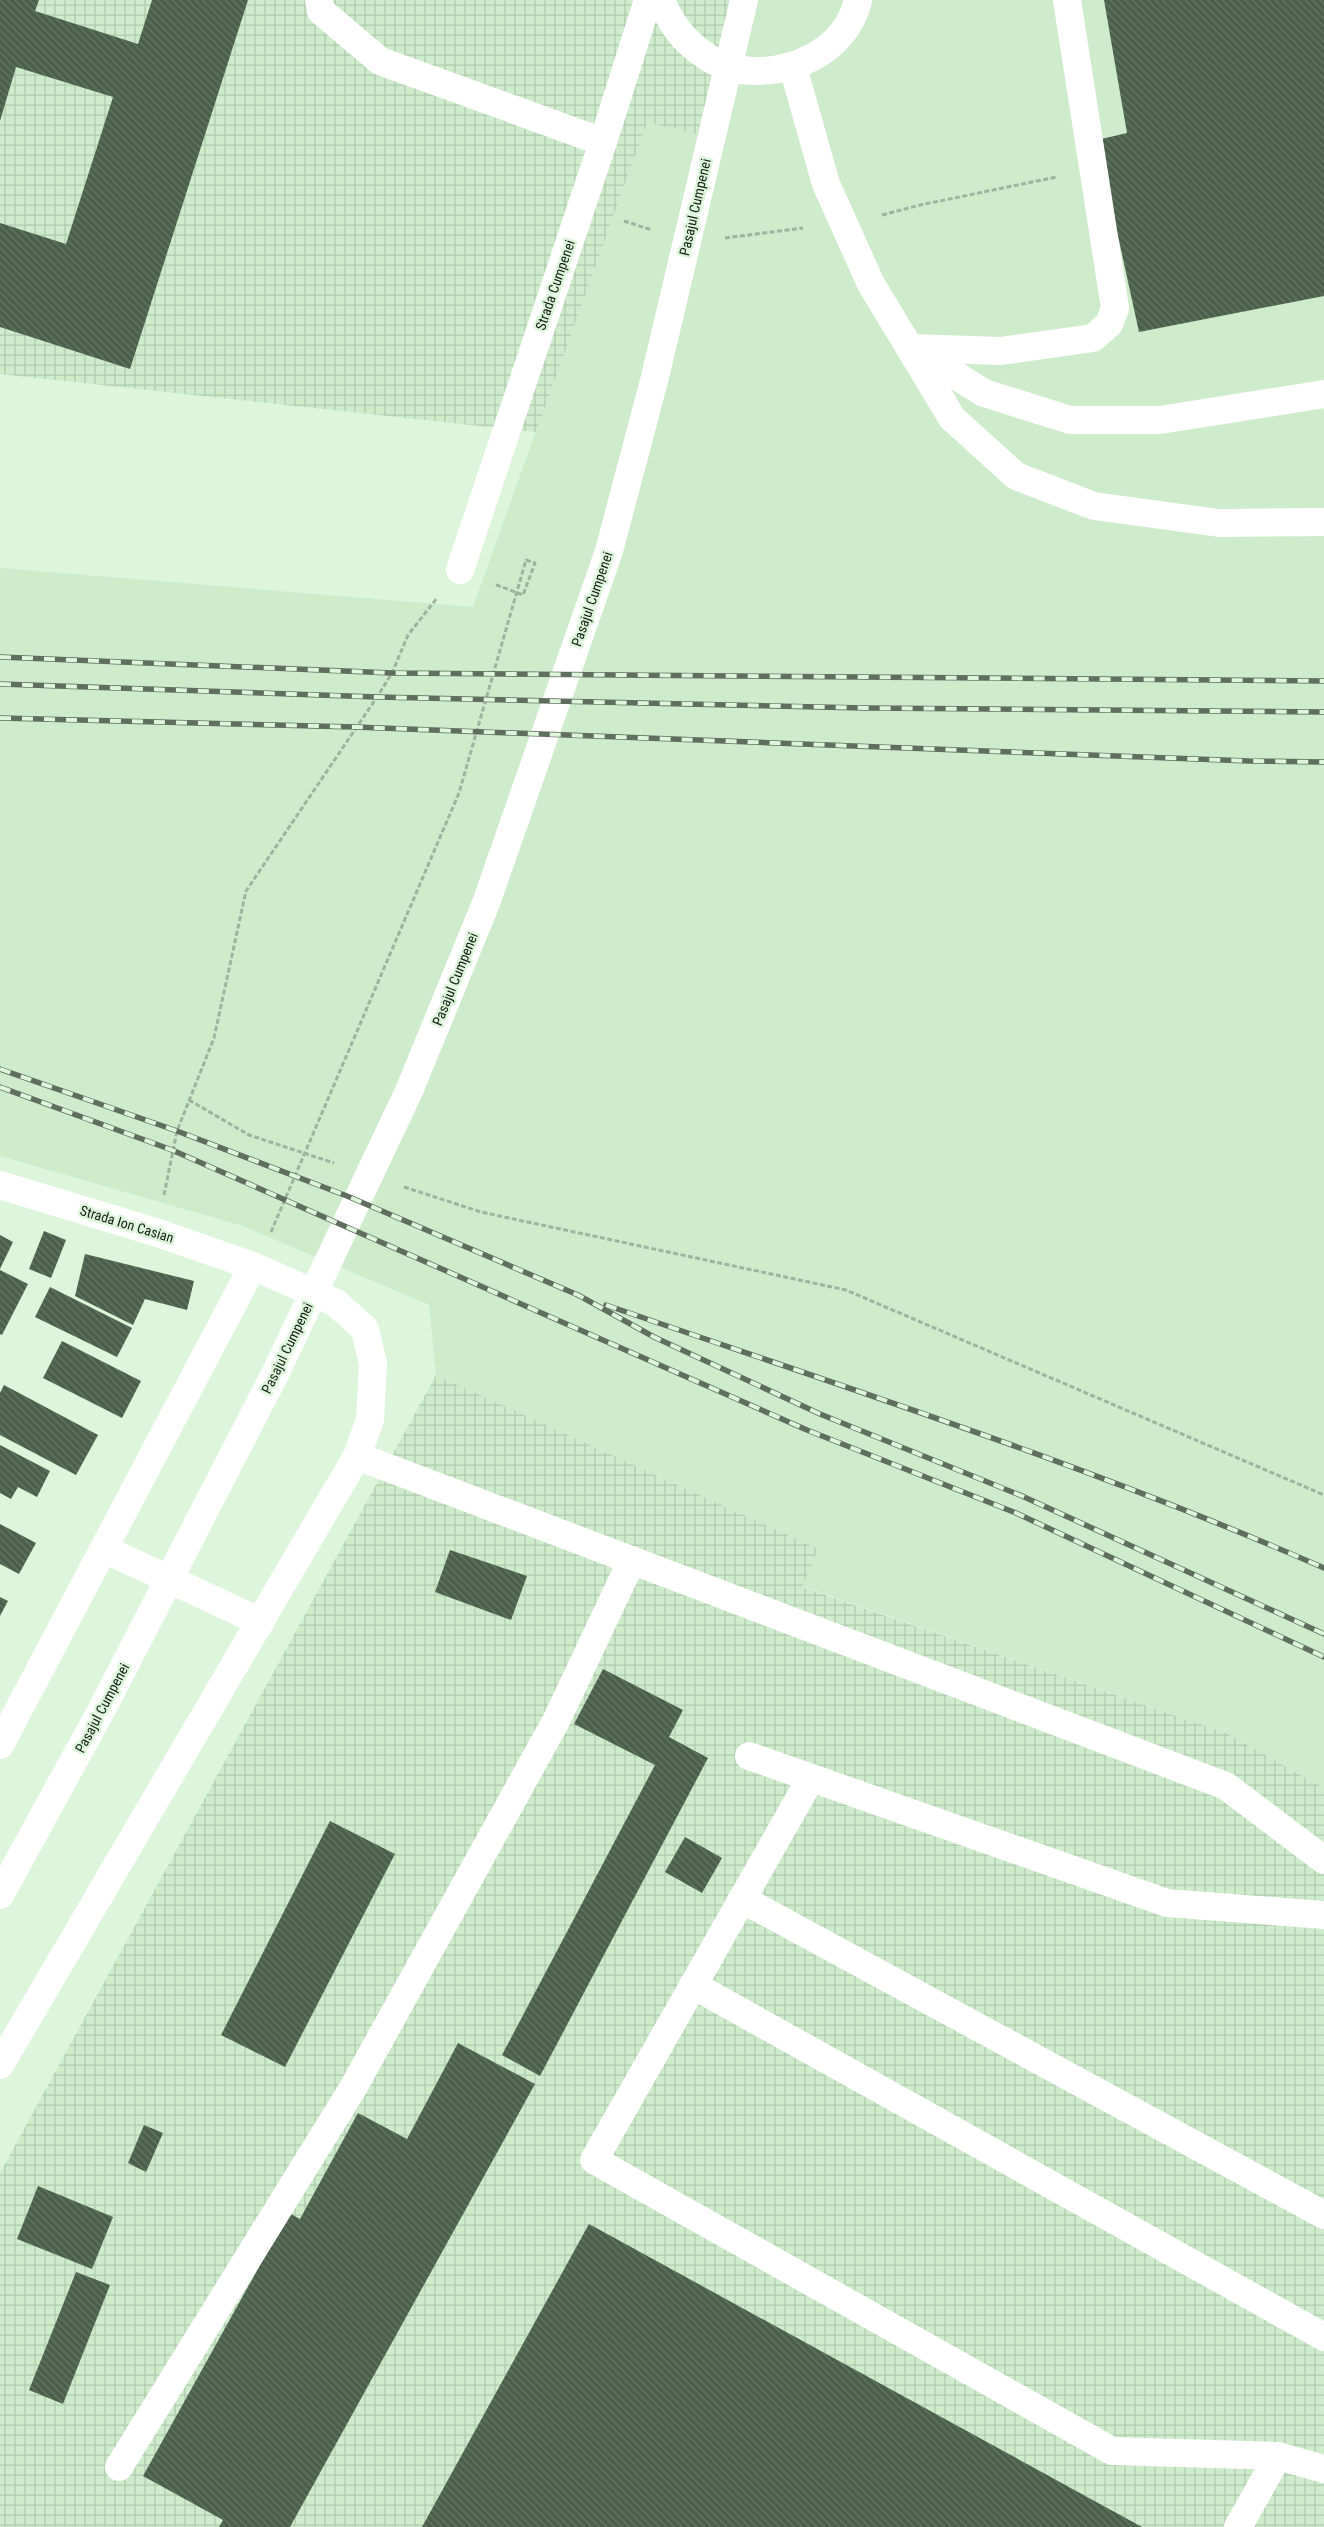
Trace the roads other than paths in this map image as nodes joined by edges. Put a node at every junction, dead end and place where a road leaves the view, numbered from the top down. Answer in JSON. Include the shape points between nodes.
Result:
{"nodes":[{"id":1,"x":318,"y":0,"type":"edge"},
{"id":2,"x":648,"y":0,"type":"edge"},
{"id":3,"x":661,"y":0,"type":"edge"},
{"id":4,"x":744,"y":0,"type":"edge"},
{"id":5,"x":858,"y":0,"type":"edge"},
{"id":6,"x":1067,"y":0,"type":"edge"},
{"id":7,"x":793,"y":67,"type":"junction"},
{"id":8,"x":604,"y":142,"type":"junction"},
{"id":9,"x":911,"y":348,"type":"junction"},
{"id":10,"x":1324,"y":394,"type":"edge"},
{"id":11,"x":1324,"y":522,"type":"edge"},
{"id":12,"x":460,"y":570,"type":"road end"},
{"id":13,"x":0,"y":1185,"type":"edge"},
{"id":14,"x":253,"y":1266,"type":"junction"},
{"id":15,"x":357,"y":1456,"type":"junction"},
{"id":16,"x":104,"y":1549,"type":"junction"},
{"id":17,"x":632,"y":1560,"type":"junction"},
{"id":18,"x":261,"y":1622,"type":"junction"},
{"id":19,"x":0,"y":1745,"type":"edge"},
{"id":20,"x":749,"y":1756,"type":"dead end"},
{"id":21,"x":811,"y":1778,"type":"junction"},
{"id":22,"x":1324,"y":1860,"type":"edge"},
{"id":23,"x":0,"y":1895,"type":"edge"},
{"id":24,"x":742,"y":1899,"type":"junction"},
{"id":25,"x":1324,"y":1915,"type":"edge"},
{"id":26,"x":693,"y":1985,"type":"junction"},
{"id":27,"x":0,"y":2064,"type":"edge"},
{"id":28,"x":1324,"y":2214,"type":"edge"},
{"id":29,"x":1324,"y":2337,"type":"edge"},
{"id":30,"x":1278,"y":2456,"type":"junction"},
{"id":31,"x":120,"y":2467,"type":"dead end"},
{"id":32,"x":1324,"y":2469,"type":"edge"},
{"id":33,"x":1238,"y":2527,"type":"edge"}],
"edges":[{"from":1,"to":8,"type":"main road","via":[[321,11],[380,61]]},
{"from":2,"to":8,"type":"main road","name":"Strada Cumpenei"},
{"from":3,"to":7,"type":"main road","via":[[679,34],[707,58],[739,70]]},
{"from":4,"to":23,"type":"main road","name":"Pasajul Cumpenei","via":[[655,377],[609,551],[486,904],[409,1090],[276,1372],[101,1711]]},
{"from":5,"to":7,"type":"main road","via":[[840,36],[819,54]]},
{"from":6,"to":9,"type":"main road","via":[[1114,308],[1109,324],[1093,338],[1002,351]]},
{"from":7,"to":9,"type":"main road","via":[[826,184],[871,284]]},
{"from":8,"to":12,"type":"main road","name":"Strada Cumpenei"},
{"from":9,"to":10,"type":"main road","via":[[984,393],[1070,420],[1160,420]]},
{"from":9,"to":11,"type":"main road","via":[[952,418],[1016,476],[1094,506],[1219,523]]},
{"from":13,"to":14,"type":"main road","name":"Strada Ion Casian","via":[[158,1232]]},
{"from":14,"to":15,"type":"main road","name":"Strada Ion Casian","via":[[336,1303],[365,1330],[373,1364],[370,1420]]},
{"from":14,"to":16,"type":"main road"},
{"from":15,"to":17,"type":"main road"},
{"from":15,"to":18,"type":"main road","name":"Strada Ion Casian"},
{"from":16,"to":18,"type":"main road"},
{"from":16,"to":19,"type":"main road"},
{"from":17,"to":22,"type":"main road","via":[[1226,1786]]},
{"from":17,"to":31,"type":"main road","via":[[556,1721],[357,2079]]},
{"from":18,"to":27,"type":"main road","name":"Strada Ion Casian"},
{"from":20,"to":21,"type":"main road"},
{"from":21,"to":24,"type":"main road"},
{"from":21,"to":25,"type":"main road","via":[[1168,1903]]},
{"from":24,"to":26,"type":"main road"},
{"from":24,"to":28,"type":"main road"},
{"from":26,"to":29,"type":"main road"},
{"from":26,"to":30,"type":"main road","via":[[594,2160],[1112,2451]]},
{"from":30,"to":32,"type":"main road"},
{"from":30,"to":33,"type":"main road"}]}
